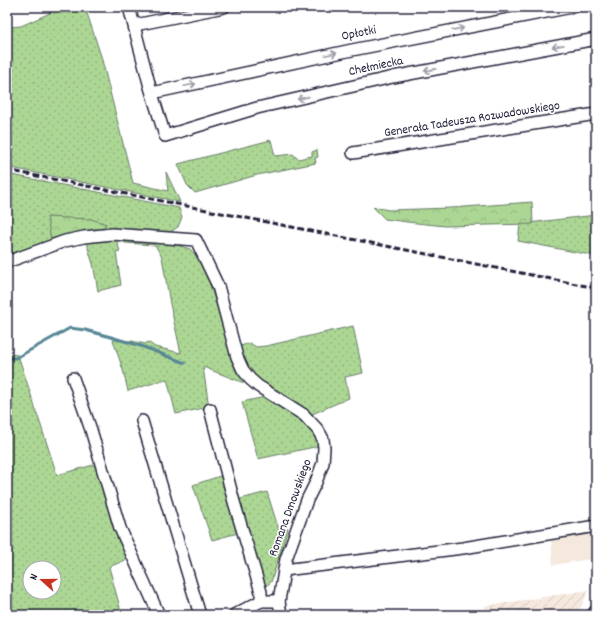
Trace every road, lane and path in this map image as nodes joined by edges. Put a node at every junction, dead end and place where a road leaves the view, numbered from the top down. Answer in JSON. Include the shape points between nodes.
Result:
{"nodes":[{"id":1,"x":129,"y":7,"type":"edge"},
{"id":2,"x":224,"y":7,"type":"edge"},
{"id":3,"x":572,"y":7,"type":"edge"},
{"id":4,"x":134,"y":25,"type":"junction"},
{"id":5,"x":596,"y":39,"type":"edge"},
{"id":6,"x":152,"y":93,"type":"junction"},
{"id":7,"x":596,"y":114,"type":"edge"},
{"id":8,"x":353,"y":153,"type":"dead end"},
{"id":9,"x":7,"y":262,"type":"edge"},
{"id":10,"x":73,"y":378,"type":"dead end"},
{"id":11,"x":210,"y":409,"type":"dead end"},
{"id":12,"x":142,"y":421,"type":"dead end"},
{"id":13,"x":596,"y":526,"type":"edge"},
{"id":14,"x":284,"y":570,"type":"junction"},
{"id":15,"x":261,"y":601,"type":"junction"},
{"id":16,"x":279,"y":601,"type":"junction"},
{"id":17,"x":596,"y":612,"type":"edge"},
{"id":18,"x":160,"y":615,"type":"edge"},
{"id":19,"x":200,"y":615,"type":"edge"},
{"id":20,"x":234,"y":615,"type":"edge"},
{"id":21,"x":281,"y":615,"type":"edge"},
{"id":22,"x":594,"y":615,"type":"edge"}],
"edges":[{"from":1,"to":4,"type":"street"},
{"from":2,"to":4,"type":"street"},
{"from":6,"to":3,"type":"street","name":"Opłotki","one_way":true,"via":[[352,50]]},
{"from":4,"to":6,"type":"street"},
{"from":5,"to":6,"type":"street","name":"Chełmiecka","one_way":true,"via":[[393,77],[258,108],[165,136]]},
{"from":7,"to":8,"type":"street","name":"Generała Tadeusza Rozwadowskiego"},
{"from":9,"to":14,"type":"street","name":"Romana Dmowskiego","via":[[65,241],[84,237],[112,234],[196,240],[218,286],[237,357],[243,370],[258,386],[304,415],[318,430],[322,439],[323,463],[293,537]]},
{"from":10,"to":18,"type":"street","via":[[120,528]]},
{"from":11,"to":15,"type":"street","via":[[261,592]]},
{"from":12,"to":19,"type":"street"},
{"from":13,"to":14,"type":"street","via":[[463,548]]},
{"from":14,"to":16,"type":"street","name":"Romana Dmowskiego"},
{"from":15,"to":16,"type":"street"},
{"from":15,"to":20,"type":"street"},
{"from":16,"to":21,"type":"street","name":"Romana Dmowskiego"},
{"from":17,"to":22,"type":"main road"}]}
